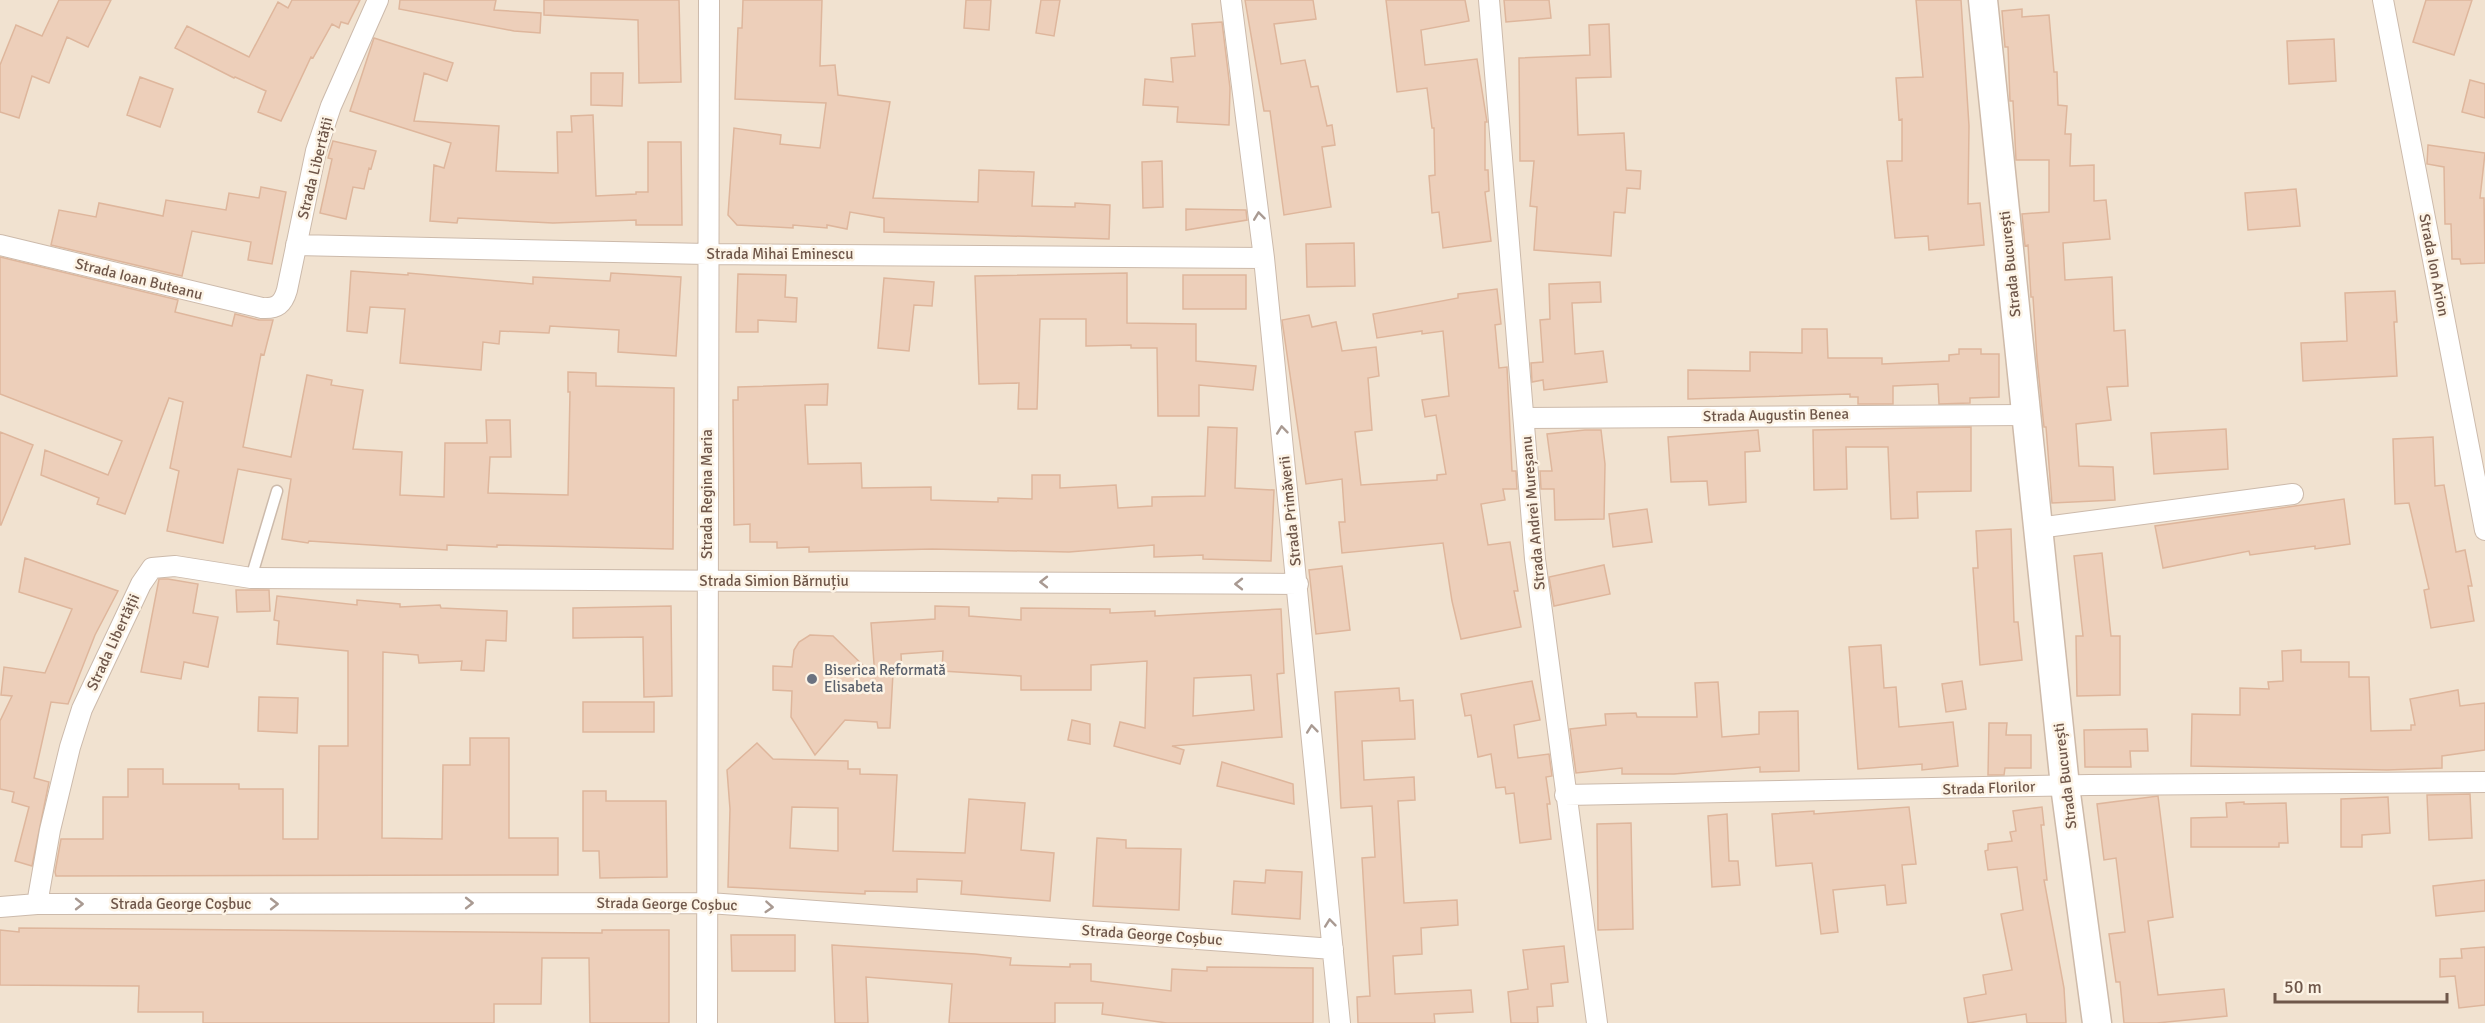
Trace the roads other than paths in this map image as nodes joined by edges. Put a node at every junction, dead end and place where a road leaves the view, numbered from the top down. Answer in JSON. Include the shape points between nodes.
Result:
{"nodes":[{"id":1,"x":378,"y":0,"type":"edge"},
{"id":2,"x":709,"y":0,"type":"edge"},
{"id":3,"x":1230,"y":0,"type":"edge"},
{"id":4,"x":1489,"y":0,"type":"edge"},
{"id":5,"x":1983,"y":0,"type":"edge"},
{"id":6,"x":2383,"y":0,"type":"edge"},
{"id":7,"x":0,"y":245,"type":"edge"},
{"id":8,"x":296,"y":245,"type":"junction"},
{"id":9,"x":707,"y":254,"type":"junction"},
{"id":10,"x":1264,"y":258,"type":"junction"},
{"id":11,"x":278,"y":306,"type":"joint"},
{"id":12,"x":2026,"y":415,"type":"junction"},
{"id":13,"x":1525,"y":418,"type":"junction"},
{"id":14,"x":278,"y":491,"type":"dead end"},
{"id":15,"x":2293,"y":494,"type":"dead end"},
{"id":16,"x":2038,"y":528,"type":"junction"},
{"id":17,"x":2485,"y":530,"type":"edge"},
{"id":18,"x":250,"y":578,"type":"junction"},
{"id":19,"x":706,"y":580,"type":"junction"},
{"id":20,"x":1298,"y":584,"type":"junction"},
{"id":21,"x":2485,"y":782,"type":"edge"},
{"id":22,"x":2065,"y":786,"type":"junction"},
{"id":23,"x":1565,"y":795,"type":"junction"},
{"id":24,"x":709,"y":903,"type":"junction"},
{"id":25,"x":37,"y":904,"type":"junction"},
{"id":26,"x":0,"y":907,"type":"edge"},
{"id":27,"x":1333,"y":948,"type":"junction"},
{"id":28,"x":707,"y":1023,"type":"edge"},
{"id":29,"x":1340,"y":1023,"type":"edge"},
{"id":30,"x":1597,"y":1023,"type":"edge"},
{"id":31,"x":2097,"y":1023,"type":"edge"}],
"edges":[{"from":1,"to":8,"type":"street","name":"Strada Libertății","via":[[331,106],[316,151]]},
{"from":2,"to":9,"type":"street","name":"Strada Regina Maria"},
{"from":10,"to":3,"type":"street","name":"Strada Primăverii","one_way":true},
{"from":4,"to":13,"type":"street","name":"Strada Andrei Mureșanu"},
{"from":5,"to":12,"type":"main road","name":"Strada București"},
{"from":6,"to":17,"type":"street","name":"Strada Ion Arion"},
{"from":7,"to":11,"type":"street","name":"Strada Ioan Buteanu","via":[[262,308]]},
{"from":8,"to":9,"type":"street","name":"Strada Mihai Eminescu"},
{"from":8,"to":11,"type":"street","name":"Strada Libertății","via":[[287,290]]},
{"from":9,"to":10,"type":"street","name":"Strada Mihai Eminescu"},
{"from":9,"to":19,"type":"street","name":"Strada Regina Maria"},
{"from":20,"to":10,"type":"street","name":"Strada Primăverii","one_way":true},
{"from":12,"to":13,"type":"street","name":"Strada Augustin Benea"},
{"from":12,"to":16,"type":"main road","name":"Strada București"},
{"from":13,"to":23,"type":"street","name":"Strada Andrei Mureșanu","via":[[1535,559]]},
{"from":14,"to":18,"type":"lane"},
{"from":15,"to":16,"type":"street"},
{"from":16,"to":22,"type":"main road","name":"Strada București"},
{"from":18,"to":19,"type":"street","name":"Strada Simion Bărnuțiu"},
{"from":18,"to":25,"type":"street","name":"Strada Libertății","via":[[175,566],[152,568],[145,575],[79,719],[50,830]]},
{"from":20,"to":19,"type":"street","name":"Strada Simion Bărnuțiu","one_way":true},
{"from":19,"to":24,"type":"street","name":"Strada Regina Maria"},
{"from":27,"to":20,"type":"street","name":"Strada Primăverii","one_way":true},
{"from":21,"to":22,"type":"street","name":"Strada Florilor"},
{"from":22,"to":23,"type":"street","name":"Strada Florilor"},
{"from":22,"to":31,"type":"main road","name":"Strada București"},
{"from":23,"to":30,"type":"street","name":"Strada Andrei Mureșanu"},
{"from":25,"to":24,"type":"street","name":"Strada George Coșbuc","one_way":true},
{"from":24,"to":27,"type":"street","name":"Strada George Coșbuc","one_way":true},
{"from":24,"to":28,"type":"street","name":"Strada Regina Maria"},
{"from":25,"to":26,"type":"street","name":"Strada George Coșbuc"},
{"from":27,"to":29,"type":"street","name":"Strada Primăverii"}]}
